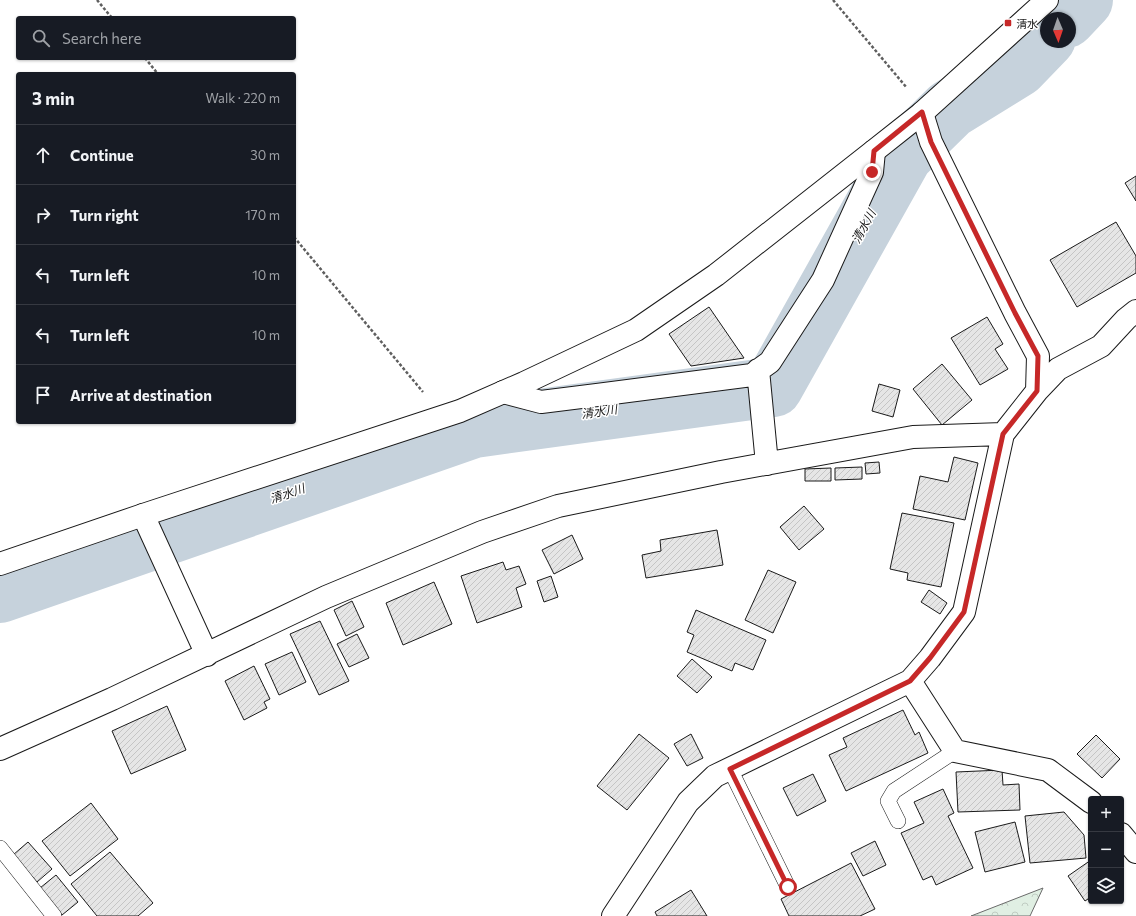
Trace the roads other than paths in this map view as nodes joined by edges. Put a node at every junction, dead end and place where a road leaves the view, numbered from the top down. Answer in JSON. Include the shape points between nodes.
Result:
{"nodes":[{"id":1,"x":1047,"y":0,"type":"edge"},
{"id":2,"x":922,"y":112,"type":"junction"},
{"id":3,"x":874,"y":151,"type":"junction"},
{"id":4,"x":1136,"y":310,"type":"edge"},
{"id":5,"x":758,"y":370,"type":"junction"},
{"id":6,"x":1037,"y":391,"type":"junction"},
{"id":7,"x":503,"y":392,"type":"junction"},
{"id":8,"x":1003,"y":434,"type":"junction"},
{"id":9,"x":767,"y":464,"type":"junction"},
{"id":10,"x":143,"y":515,"type":"junction"},
{"id":11,"x":0,"y":564,"type":"edge"},
{"id":12,"x":207,"y":655,"type":"junction"},
{"id":13,"x":910,"y":681,"type":"junction"},
{"id":14,"x":0,"y":749,"type":"edge"},
{"id":15,"x":955,"y":751,"type":"junction"},
{"id":16,"x":730,"y":769,"type":"junction"},
{"id":17,"x":1088,"y":800,"type":"edge"},
{"id":18,"x":898,"y":821,"type":"dead end"},
{"id":19,"x":1124,"y":838,"type":"edge"},
{"id":20,"x":0,"y":848,"type":"edge"},
{"id":21,"x":1136,"y":852,"type":"edge"},
{"id":22,"x":788,"y":887,"type":"dead end"},
{"id":23,"x":54,"y":916,"type":"edge"},
{"id":24,"x":613,"y":916,"type":"edge"}],
"edges":[{"from":1,"to":2,"type":"street"},
{"from":2,"to":3,"type":"street"},
{"from":2,"to":6,"type":"street","via":[[931,142],[1038,356]]},
{"from":3,"to":5,"type":"street","via":[[872,172],[823,280],[770,362]]},
{"from":3,"to":7,"type":"street","via":[[716,275],[636,330]]},
{"from":4,"to":6,"type":"street","via":[[1101,346],[1058,369]]},
{"from":5,"to":7,"type":"street","via":[[752,375],[541,402]]},
{"from":5,"to":9,"type":"street"},
{"from":6,"to":8,"type":"street"},
{"from":7,"to":10,"type":"street","via":[[443,417]]},
{"from":8,"to":9,"type":"street","via":[[913,437]]},
{"from":8,"to":13,"type":"street","via":[[964,612]]},
{"from":9,"to":12,"type":"street","via":[[558,506],[482,532],[326,597]]},
{"from":10,"to":11,"type":"street"},
{"from":10,"to":12,"type":"street"},
{"from":12,"to":14,"type":"street"},
{"from":13,"to":15,"type":"street"},
{"from":13,"to":16,"type":"street"},
{"from":15,"to":17,"type":"street","via":[[1048,770]]},
{"from":15,"to":18,"type":"lane","via":[[894,791],[888,801]]},
{"from":16,"to":22,"type":"lane"},
{"from":16,"to":24,"type":"street","via":[[714,776],[688,802]]},
{"from":19,"to":21,"type":"street"},
{"from":20,"to":23,"type":"lane"}]}
